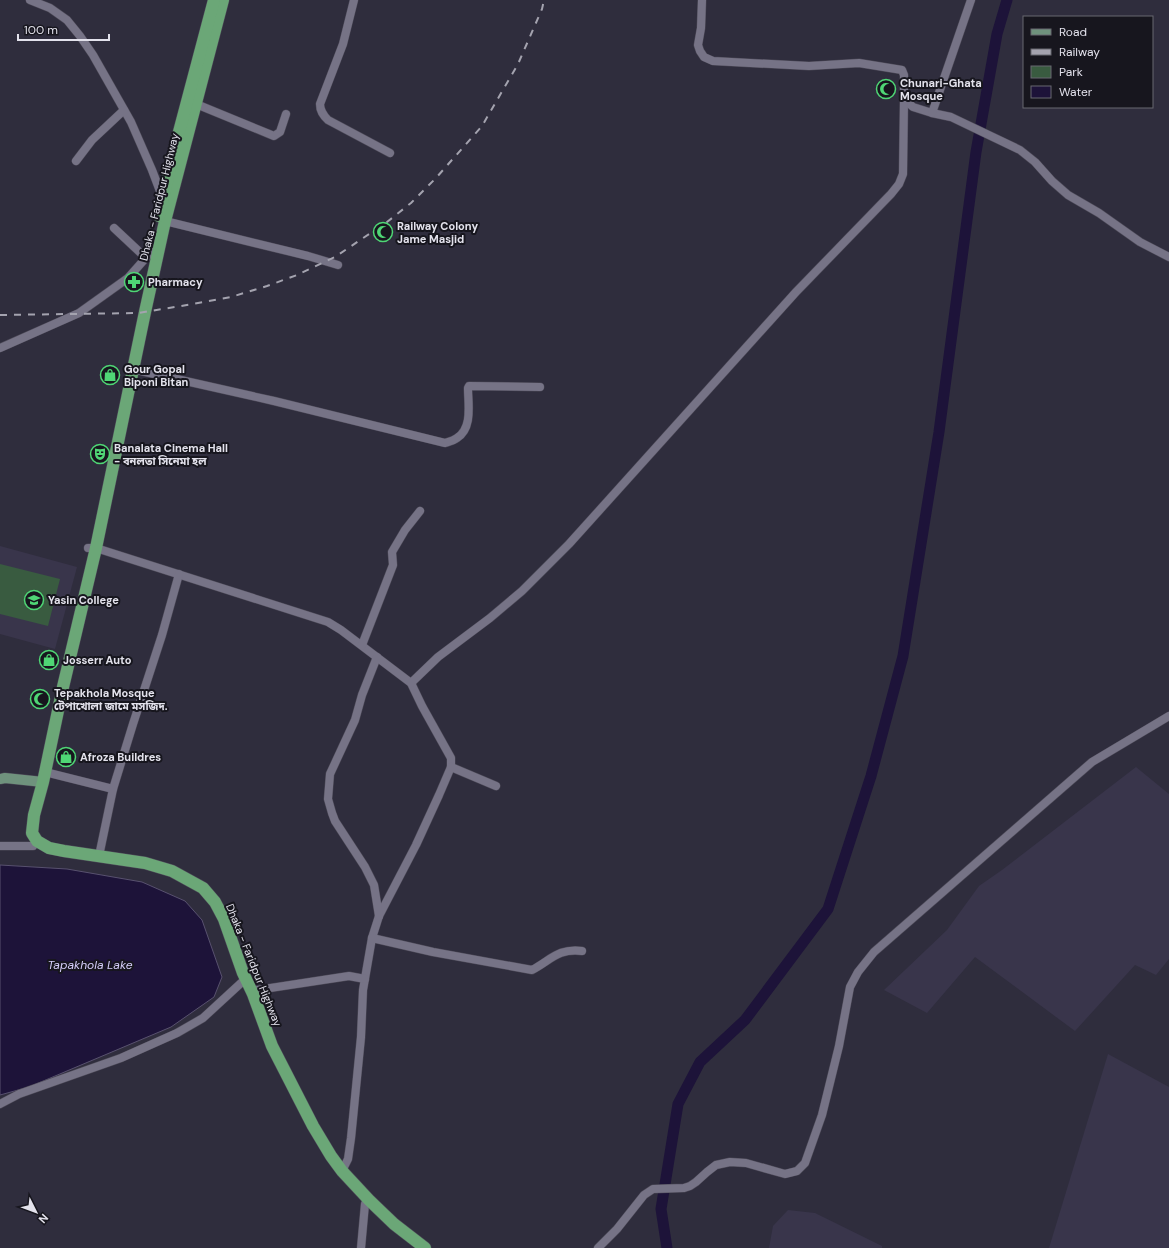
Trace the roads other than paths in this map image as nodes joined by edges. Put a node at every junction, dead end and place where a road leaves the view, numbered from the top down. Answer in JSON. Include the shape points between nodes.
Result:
{"nodes":[{"id":1,"x":30,"y":0,"type":"edge"},
{"id":2,"x":214,"y":0,"type":"edge"},
{"id":3,"x":223,"y":0,"type":"edge"},
{"id":4,"x":354,"y":0,"type":"edge"},
{"id":5,"x":702,"y":0,"type":"edge"},
{"id":6,"x":971,"y":0,"type":"edge"},
{"id":7,"x":196,"y":87,"type":"junction"},
{"id":8,"x":904,"y":99,"type":"junction"},
{"id":9,"x":196,"y":104,"type":"junction"},
{"id":10,"x":124,"y":110,"type":"junction"},
{"id":11,"x":932,"y":113,"type":"junction"},
{"id":12,"x":286,"y":114,"type":"dead end"},
{"id":13,"x":390,"y":153,"type":"dead end"},
{"id":14,"x":76,"y":161,"type":"dead end"},
{"id":15,"x":167,"y":201,"type":"junction"},
{"id":16,"x":165,"y":221,"type":"junction"},
{"id":17,"x":114,"y":228,"type":"dead end"},
{"id":18,"x":148,"y":255,"type":"junction"},
{"id":19,"x":1169,"y":257,"type":"edge"},
{"id":20,"x":338,"y":265,"type":"dead end"},
{"id":21,"x":0,"y":348,"type":"edge"},
{"id":22,"x":132,"y":369,"type":"junction"},
{"id":23,"x":540,"y":387,"type":"dead end"},
{"id":24,"x":105,"y":483,"type":"junction"},
{"id":25,"x":420,"y":511,"type":"dead end"},
{"id":26,"x":92,"y":548,"type":"junction"},
{"id":27,"x":179,"y":574,"type":"junction"},
{"id":28,"x":362,"y":645,"type":"junction"},
{"id":29,"x":377,"y":657,"type":"junction"},
{"id":30,"x":411,"y":684,"type":"junction"},
{"id":31,"x":1169,"y":716,"type":"edge"},
{"id":32,"x":451,"y":767,"type":"junction"},
{"id":33,"x":42,"y":778,"type":"junction"},
{"id":34,"x":0,"y":779,"type":"edge"},
{"id":35,"x":496,"y":786,"type":"dead end"},
{"id":36,"x":113,"y":789,"type":"junction"},
{"id":37,"x":0,"y":846,"type":"edge"},
{"id":38,"x":33,"y":846,"type":"junction"},
{"id":39,"x":99,"y":856,"type":"junction"},
{"id":40,"x":171,"y":873,"type":"junction"},
{"id":41,"x":379,"y":916,"type":"junction"},
{"id":42,"x":372,"y":938,"type":"junction"},
{"id":43,"x":582,"y":950,"type":"dead end"},
{"id":44,"x":365,"y":979,"type":"junction"},
{"id":45,"x":241,"y":983,"type":"junction"},
{"id":46,"x":250,"y":994,"type":"junction"},
{"id":47,"x":292,"y":1091,"type":"junction"},
{"id":48,"x":0,"y":1104,"type":"edge"},
{"id":49,"x":342,"y":1171,"type":"junction"},
{"id":50,"x":365,"y":1204,"type":"junction"},
{"id":51,"x":361,"y":1248,"type":"edge"},
{"id":52,"x":416,"y":1248,"type":"edge"},
{"id":53,"x":425,"y":1248,"type":"edge"},
{"id":54,"x":598,"y":1248,"type":"edge"}],
"edges":[{"from":1,"to":10,"type":"street","via":[[50,8],[67,20],[94,55]]},
{"from":2,"to":7,"type":"highway","name":"Dhaka - Faridpur Highway"},
{"from":3,"to":7,"type":"highway","name":"Dhaka - Faridpur Highway"},
{"from":4,"to":13,"type":"street","via":[[343,44],[320,110],[328,120]]},
{"from":5,"to":8,"type":"street","via":[[698,45],[704,56],[713,61],[810,66],[859,63],[902,70]]},
{"from":6,"to":11,"type":"street"},
{"from":7,"to":9,"type":"highway","name":"Dhaka - Faridpur Highway"},
{"from":7,"to":15,"type":"highway","name":"Dhaka - Faridpur Highway","via":[[174,147]]},
{"from":8,"to":11,"type":"street","via":[[913,107]]},
{"from":8,"to":30,"type":"street","via":[[904,174],[891,194],[796,292],[569,544],[522,591],[438,657]]},
{"from":9,"to":12,"type":"street","via":[[274,136],[280,132]]},
{"from":9,"to":15,"type":"highway","name":"Dhaka - Faridpur Highway"},
{"from":10,"to":14,"type":"street","via":[[92,140]]},
{"from":10,"to":15,"type":"street"},
{"from":11,"to":19,"type":"street","via":[[951,117],[1020,150],[1068,195],[1140,242]]},
{"from":15,"to":16,"type":"highway","name":"Dhaka - Faridpur Highway"},
{"from":15,"to":18,"type":"highway","name":"Dhaka - Faridpur Highway"},
{"from":16,"to":20,"type":"street"},
{"from":16,"to":22,"type":"highway","name":"Dhaka - Faridpur Highway"},
{"from":17,"to":18,"type":"street"},
{"from":18,"to":21,"type":"street","via":[[128,278],[78,313]]},
{"from":18,"to":24,"type":"highway","name":"Dhaka - Faridpur Highway"},
{"from":22,"to":23,"type":"street","via":[[274,400],[445,443],[456,439],[467,425],[469,386]]},
{"from":22,"to":24,"type":"highway","name":"Dhaka - Faridpur Highway"},
{"from":24,"to":26,"type":"highway","name":"Dhaka - Faridpur Highway"},
{"from":25,"to":28,"type":"street","via":[[404,530],[392,552],[392,565]]},
{"from":26,"to":27,"type":"street"},
{"from":26,"to":33,"type":"highway","name":"Dhaka - Faridpur Highway"},
{"from":27,"to":28,"type":"street","via":[[328,622]]},
{"from":27,"to":36,"type":"street"},
{"from":28,"to":29,"type":"street"},
{"from":29,"to":30,"type":"street"},
{"from":29,"to":41,"type":"street","via":[[355,720],[330,774],[328,799],[335,821],[374,885]]},
{"from":30,"to":32,"type":"street","via":[[451,758]]},
{"from":31,"to":54,"type":"street","via":[[1092,762],[874,952],[850,987],[822,1115],[805,1163],[797,1171],[785,1174],[746,1163],[730,1162],[716,1165],[696,1182],[684,1188],[653,1189],[644,1195]]},
{"from":32,"to":35,"type":"street"},
{"from":32,"to":41,"type":"street","via":[[419,838]]},
{"from":33,"to":34,"type":"main road"},
{"from":33,"to":36,"type":"street"},
{"from":33,"to":38,"type":"highway","name":"Dhaka - Faridpur Highway","via":[[28,814],[26,834]]},
{"from":33,"to":39,"type":"highway","name":"Dhaka - Faridpur Highway","via":[[32,834],[37,841],[49,848]]},
{"from":36,"to":39,"type":"street"},
{"from":37,"to":38,"type":"street"},
{"from":38,"to":40,"type":"highway","name":"Dhaka - Faridpur Highway","via":[[63,856]]},
{"from":39,"to":40,"type":"highway","name":"Dhaka - Faridpur Highway","via":[[145,863]]},
{"from":40,"to":45,"type":"highway","name":"Dhaka - Faridpur Highway","via":[[200,892],[211,904],[220,921]]},
{"from":40,"to":46,"type":"highway","name":"Dhaka - Faridpur Highway","via":[[203,888],[215,902],[224,919]]},
{"from":41,"to":42,"type":"street"},
{"from":42,"to":43,"type":"street","via":[[532,970],[565,951]]},
{"from":42,"to":44,"type":"street"},
{"from":44,"to":46,"type":"street","via":[[349,976]]},
{"from":44,"to":49,"type":"street","via":[[351,1138],[348,1159]]},
{"from":45,"to":46,"type":"highway","name":"Dhaka - Faridpur Highway"},
{"from":45,"to":48,"type":"street","via":[[203,1018],[177,1033],[121,1058],[19,1094]]},
{"from":46,"to":47,"type":"highway","name":"Dhaka - Faridpur Highway"},
{"from":47,"to":49,"type":"highway","name":"Dhaka - Faridpur Highway"},
{"from":47,"to":50,"type":"highway","name":"Dhaka - Faridpur Highway","via":[[308,1129],[326,1159]]},
{"from":49,"to":53,"type":"highway","name":"Dhaka - Faridpur Highway","via":[[394,1224]]},
{"from":50,"to":51,"type":"street"},
{"from":50,"to":52,"type":"highway","name":"Dhaka - Faridpur Highway"}]}
